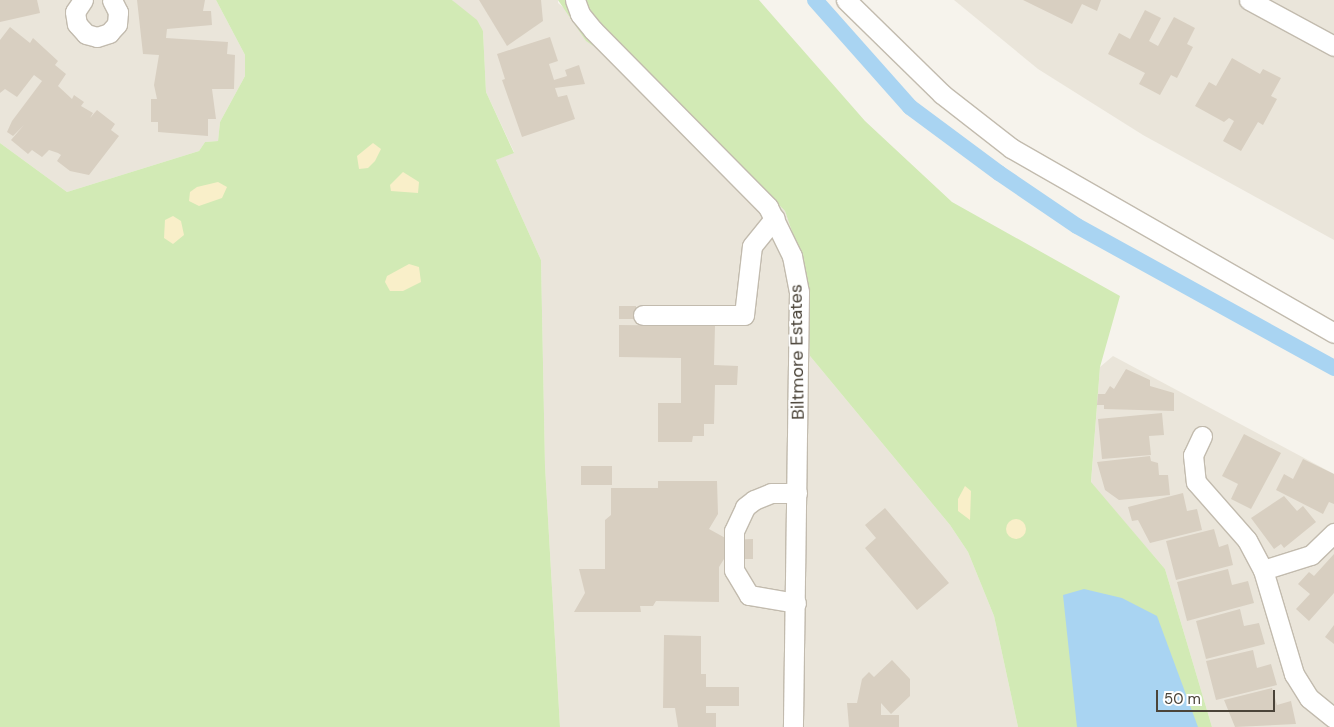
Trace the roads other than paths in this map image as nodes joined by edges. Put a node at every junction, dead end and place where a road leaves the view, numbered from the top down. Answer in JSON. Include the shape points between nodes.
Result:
{"nodes":[{"id":1,"x":82,"y":0,"type":"edge"},
{"id":2,"x":112,"y":0,"type":"edge"},
{"id":3,"x":575,"y":0,"type":"edge"},
{"id":4,"x":846,"y":0,"type":"edge"},
{"id":5,"x":1249,"y":0,"type":"edge"},
{"id":6,"x":1334,"y":46,"type":"edge"},
{"id":7,"x":775,"y":218,"type":"junction"},
{"id":8,"x":643,"y":315,"type":"dead end"},
{"id":9,"x":1334,"y":333,"type":"edge"},
{"id":10,"x":1202,"y":436,"type":"dead end"},
{"id":11,"x":797,"y":493,"type":"junction"},
{"id":12,"x":1334,"y":533,"type":"edge"},
{"id":13,"x":1263,"y":570,"type":"junction"},
{"id":14,"x":796,"y":603,"type":"junction"},
{"id":15,"x":1334,"y":718,"type":"edge"},
{"id":16,"x":793,"y":727,"type":"edge"}],
"edges":[{"from":1,"to":2,"type":"street","via":[[75,12],[77,24],[86,34],[97,37],[109,33],[117,24],[118,12]]},
{"from":3,"to":7,"type":"street","name":"Biltmore Estates","via":[[580,14],[593,30],[752,189]]},
{"from":4,"to":9,"type":"street","via":[[942,94],[1011,148]]},
{"from":5,"to":6,"type":"street"},
{"from":7,"to":8,"type":"street","via":[[752,246],[744,315]]},
{"from":7,"to":11,"type":"street","name":"Biltmore Estates","via":[[799,284]]},
{"from":10,"to":13,"type":"street","via":[[1193,455],[1196,482],[1236,527]]},
{"from":11,"to":14,"type":"street","name":"Biltmore Estates"},
{"from":11,"to":14,"type":"street","via":[[771,493],[754,500],[745,507],[734,532],[734,570],[749,595]]},
{"from":12,"to":13,"type":"street","via":[[1311,555]]},
{"from":13,"to":15,"type":"street","via":[[1294,674],[1309,698]]},
{"from":14,"to":16,"type":"street","name":"Biltmore Estates"}]}
